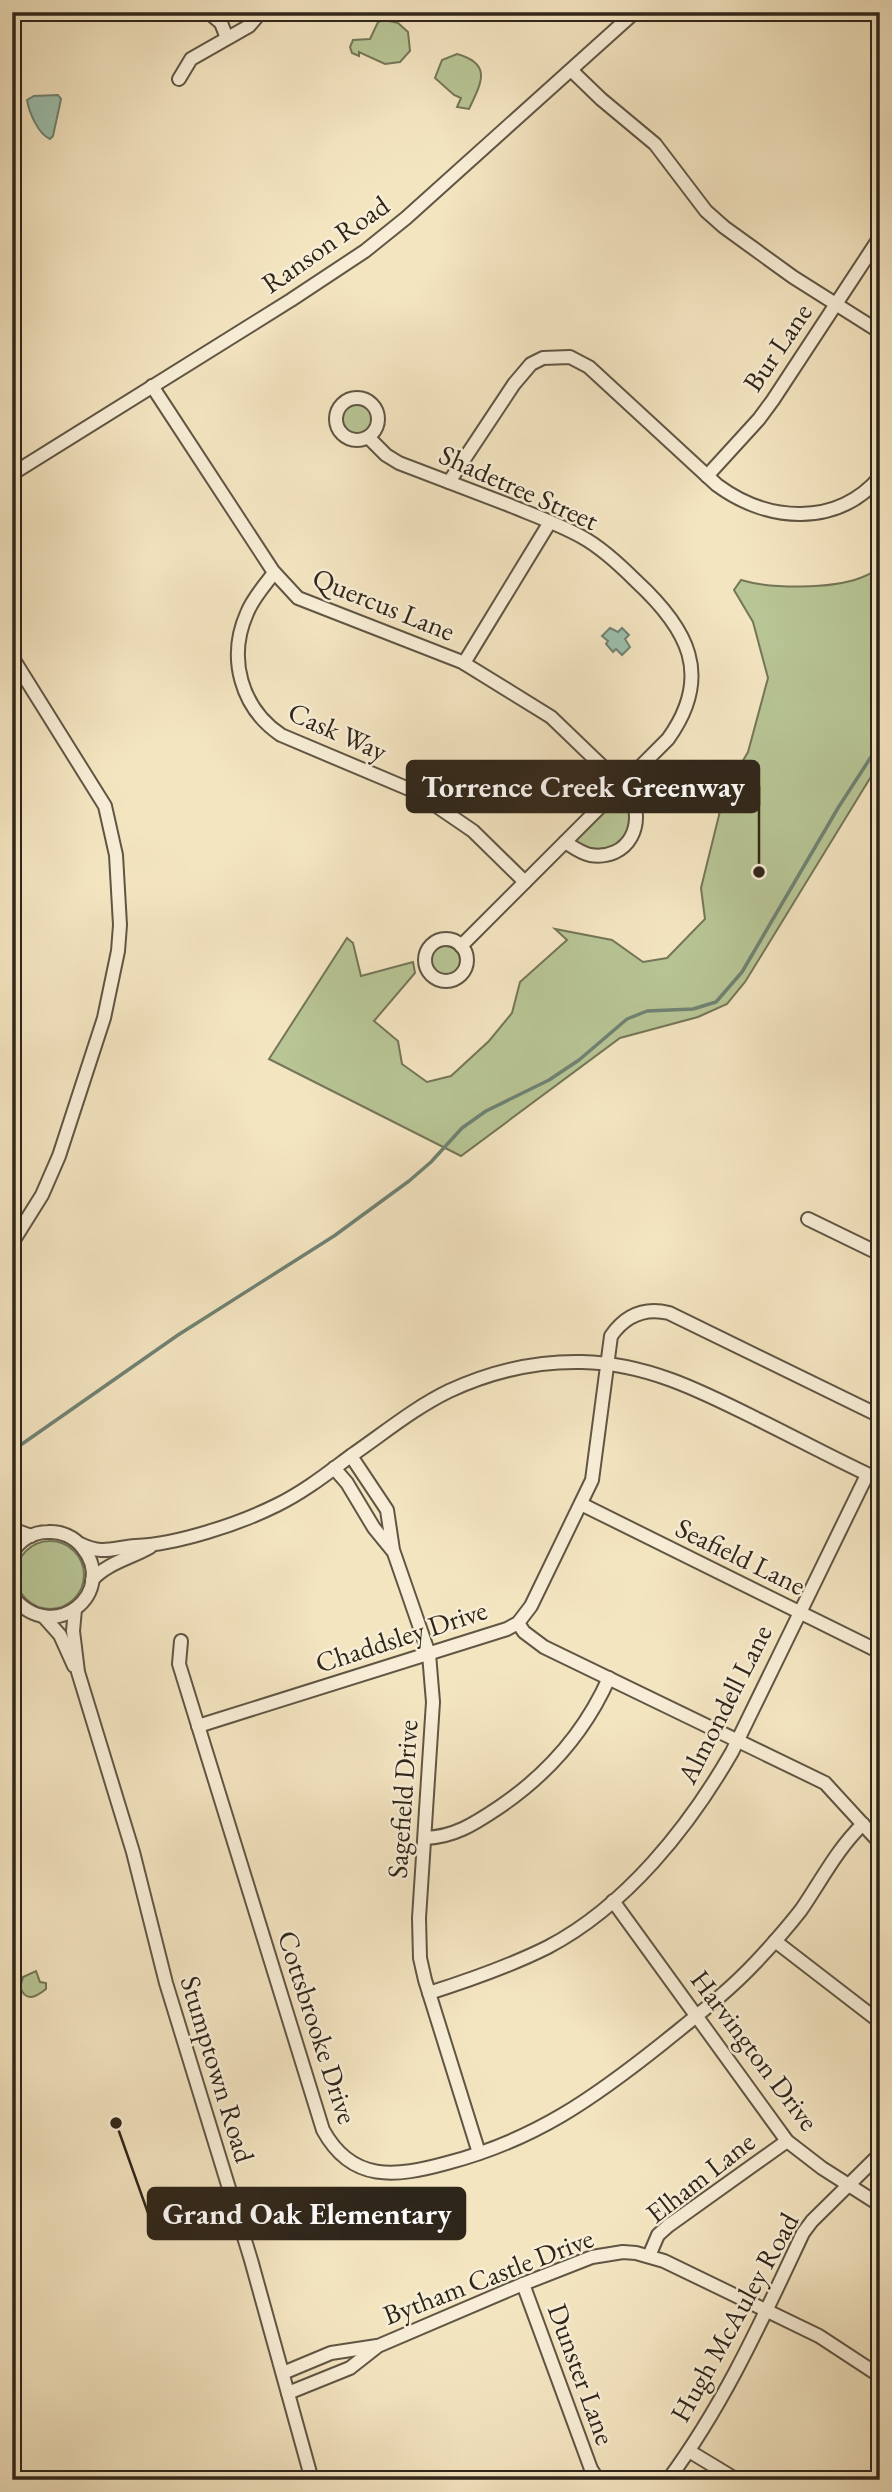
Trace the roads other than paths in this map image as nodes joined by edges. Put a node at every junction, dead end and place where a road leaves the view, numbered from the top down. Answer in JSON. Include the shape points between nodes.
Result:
{"nodes":[{"id":1,"x":208,"y":12,"type":"edge"},
{"id":2,"x":261,"y":12,"type":"edge"},
{"id":3,"x":635,"y":12,"type":"edge"},
{"id":4,"x":227,"y":38,"type":"junction"},
{"id":5,"x":571,"y":69,"type":"junction"},
{"id":6,"x":179,"y":79,"type":"dead end"},
{"id":7,"x":879,"y":238,"type":"edge"},
{"id":8,"x":836,"y":303,"type":"junction"},
{"id":9,"x":880,"y":332,"type":"edge"},
{"id":10,"x":152,"y":386,"type":"junction"},
{"id":11,"x":368,"y":437,"type":"dead end"},
{"id":12,"x":12,"y":474,"type":"edge"},
{"id":13,"x":707,"y":476,"type":"junction"},
{"id":14,"x":880,"y":477,"type":"edge"},
{"id":15,"x":449,"y":482,"type":"junction"},
{"id":16,"x":550,"y":522,"type":"junction"},
{"id":17,"x":274,"y":573,"type":"junction"},
{"id":18,"x":12,"y":657,"type":"edge"},
{"id":19,"x":464,"y":663,"type":"junction"},
{"id":20,"x":622,"y":785,"type":"junction"},
{"id":21,"x":565,"y":842,"type":"junction"},
{"id":22,"x":525,"y":882,"type":"junction"},
{"id":23,"x":461,"y":946,"type":"dead end"},
{"id":24,"x":808,"y":1219,"type":"dead end"},
{"id":25,"x":12,"y":1243,"type":"edge"},
{"id":26,"x":880,"y":1254,"type":"edge"},
{"id":27,"x":606,"y":1364,"type":"junction"},
{"id":28,"x":880,"y":1416,"type":"edge"},
{"id":29,"x":351,"y":1456,"type":"junction"},
{"id":30,"x":334,"y":1468,"type":"junction"},
{"id":31,"x":874,"y":1477,"type":"edge"},
{"id":32,"x":581,"y":1504,"type":"junction"},
{"id":33,"x":12,"y":1529,"type":"edge"},
{"id":34,"x":30,"y":1536,"type":"junction"},
{"id":35,"x":80,"y":1544,"type":"junction"},
{"id":36,"x":154,"y":1545,"type":"junction"},
{"id":37,"x":393,"y":1550,"type":"junction"},
{"id":38,"x":12,"y":1553,"type":"edge"},
{"id":39,"x":92,"y":1580,"type":"junction"},
{"id":40,"x":12,"y":1596,"type":"edge"},
{"id":41,"x":75,"y":1609,"type":"junction"},
{"id":42,"x":799,"y":1612,"type":"junction"},
{"id":43,"x":44,"y":1617,"type":"junction"},
{"id":44,"x":518,"y":1623,"type":"junction"},
{"id":45,"x":181,"y":1641,"type":"dead end"},
{"id":46,"x":880,"y":1652,"type":"edge"},
{"id":47,"x":429,"y":1654,"type":"junction"},
{"id":48,"x":78,"y":1672,"type":"junction"},
{"id":49,"x":609,"y":1678,"type":"junction"},
{"id":50,"x":198,"y":1726,"type":"junction"},
{"id":51,"x":738,"y":1740,"type":"junction"},
{"id":52,"x":863,"y":1824,"type":"junction"},
{"id":53,"x":425,"y":1838,"type":"junction"},
{"id":54,"x":880,"y":1843,"type":"edge"},
{"id":55,"x":613,"y":1901,"type":"junction"},
{"id":56,"x":775,"y":1941,"type":"junction"},
{"id":57,"x":429,"y":1993,"type":"junction"},
{"id":58,"x":697,"y":2015,"type":"junction"},
{"id":59,"x":880,"y":2022,"type":"edge"},
{"id":60,"x":787,"y":2141,"type":"junction"},
{"id":61,"x":479,"y":2153,"type":"junction"},
{"id":62,"x":880,"y":2154,"type":"edge"},
{"id":63,"x":850,"y":2185,"type":"junction"},
{"id":64,"x":880,"y":2205,"type":"edge"},
{"id":65,"x":649,"y":2256,"type":"junction"},
{"id":66,"x":523,"y":2284,"type":"junction"},
{"id":67,"x":767,"y":2312,"type":"junction"},
{"id":68,"x":378,"y":2346,"type":"junction"},
{"id":69,"x":282,"y":2372,"type":"junction"},
{"id":70,"x":880,"y":2376,"type":"edge"},
{"id":71,"x":288,"y":2393,"type":"junction"},
{"id":72,"x":689,"y":2451,"type":"junction"},
{"id":73,"x":312,"y":2480,"type":"edge"},
{"id":74,"x":598,"y":2480,"type":"edge"},
{"id":75,"x":668,"y":2480,"type":"edge"},
{"id":76,"x":737,"y":2480,"type":"edge"}],
"edges":[{"from":1,"to":4,"type":"street","via":[[221,23]]},
{"from":2,"to":4,"type":"street","via":[[249,26]]},
{"from":3,"to":5,"type":"street","name":"Ranson Road"},
{"from":4,"to":6,"type":"street","via":[[191,60]]},
{"from":5,"to":8,"type":"street","via":[[654,144],[724,227]]},
{"from":5,"to":10,"type":"street","name":"Ranson Road","via":[[365,251]]},
{"from":7,"to":8,"type":"street","name":"Bur Lane"},
{"from":8,"to":9,"type":"street"},
{"from":8,"to":13,"type":"street","name":"Bur Lane","via":[[759,419]]},
{"from":10,"to":12,"type":"street","name":"Ranson Road"},
{"from":10,"to":17,"type":"street","name":"Quercus Lane"},
{"from":11,"to":15,"type":"street","name":"Shadetree Street","via":[[399,463]]},
{"from":13,"to":14,"type":"street","via":[[736,499],[794,515],[835,508]]},
{"from":13,"to":15,"type":"street","via":[[589,367],[570,357],[556,357],[523,370]]},
{"from":15,"to":16,"type":"street","name":"Shadetree Street"},
{"from":16,"to":19,"type":"street"},
{"from":16,"to":20,"type":"street","name":"Shadetree Street","via":[[584,538],[644,588],[678,628],[690,658],[688,696],[676,728]]},
{"from":17,"to":19,"type":"street","name":"Quercus Lane","via":[[298,598]]},
{"from":17,"to":22,"type":"street","name":"Cask Way","via":[[247,613],[238,652],[244,689],[257,714],[281,735],[415,792],[473,831]]},
{"from":18,"to":25,"type":"street","via":[[105,806],[116,855],[120,925],[104,1018],[59,1156],[42,1195]]},
{"from":19,"to":20,"type":"street","name":"Quercus Lane","via":[[551,717]]},
{"from":20,"to":21,"type":"street","name":"Shadetree Street"},
{"from":20,"to":21,"type":"street","via":[[637,812],[635,831],[626,846],[609,854],[591,855]]},
{"from":21,"to":22,"type":"street","name":"Shadetree Street"},
{"from":22,"to":23,"type":"street","name":"Shadetree Street"},
{"from":24,"to":26,"type":"street"},
{"from":27,"to":28,"type":"street","name":"Chaddsley Drive","via":[[611,1336],[620,1324],[632,1315],[656,1310]]},
{"from":27,"to":29,"type":"street","via":[[547,1364],[479,1378],[414,1410]]},
{"from":27,"to":31,"type":"street","via":[[633,1367],[690,1386]]},
{"from":27,"to":32,"type":"street","name":"Chaddsley Drive","via":[[595,1469]]},
{"from":29,"to":30,"type":"street"},
{"from":29,"to":37,"type":"street","name":"Sagefield Drive","via":[[387,1510]]},
{"from":30,"to":36,"type":"street","via":[[280,1504]]},
{"from":30,"to":37,"type":"street"},
{"from":31,"to":42,"type":"street","name":"Almondell Lane"},
{"from":32,"to":42,"type":"street","name":"Seafield Lane"},
{"from":32,"to":44,"type":"street","name":"Chaddsley Drive","via":[[531,1606]]},
{"from":33,"to":34,"type":"street"},
{"from":34,"to":35,"type":"street","via":[[62,1533]]},
{"from":34,"to":38,"type":"street"},
{"from":35,"to":36,"type":"street","via":[[106,1551]]},
{"from":35,"to":39,"type":"street","via":[[88,1554]]},
{"from":36,"to":39,"type":"street","via":[[110,1565]]},
{"from":37,"to":47,"type":"street","name":"Sagefield Drive"},
{"from":39,"to":41,"type":"street","via":[[84,1601]]},
{"from":40,"to":43,"type":"street","via":[[31,1614]]},
{"from":41,"to":43,"type":"street","via":[[66,1615]]},
{"from":41,"to":48,"type":"street","name":"Stumptown Road"},
{"from":42,"to":46,"type":"street","name":"Seafield Lane"},
{"from":42,"to":51,"type":"street","name":"Almondell Lane"},
{"from":43,"to":48,"type":"street","name":"Stumptown Road","via":[[60,1635]]},
{"from":44,"to":47,"type":"street","name":"Chaddsley Drive"},
{"from":44,"to":49,"type":"street","via":[[535,1641]]},
{"from":45,"to":50,"type":"street","name":"Cottsbrooke Drive","via":[[179,1664]]},
{"from":47,"to":50,"type":"street","name":"Chaddsley Drive"},
{"from":47,"to":53,"type":"street","name":"Sagefield Drive","via":[[433,1702]]},
{"from":48,"to":69,"type":"street","name":"Stumptown Road"},
{"from":49,"to":51,"type":"street"},
{"from":49,"to":53,"type":"street","via":[[578,1733],[530,1786],[467,1828]]},
{"from":50,"to":61,"type":"street","name":"Cottsbrooke Drive","via":[[330,2143],[350,2161],[382,2174],[438,2166]]},
{"from":51,"to":52,"type":"street","via":[[825,1783]]},
{"from":51,"to":55,"type":"street","name":"Almondell Lane","via":[[714,1784],[672,1842]]},
{"from":52,"to":54,"type":"street"},
{"from":52,"to":56,"type":"street","name":"Cottsbrooke Drive","via":[[845,1842]]},
{"from":53,"to":57,"type":"street","name":"Sagefield Drive","via":[[419,1937]]},
{"from":55,"to":57,"type":"street","name":"Almondell Lane","via":[[549,1946]]},
{"from":55,"to":58,"type":"street","name":"Harvington Drive"},
{"from":56,"to":58,"type":"street","name":"Cottsbrooke Drive"},
{"from":56,"to":59,"type":"street"},
{"from":57,"to":61,"type":"street","name":"Sagefield Drive"},
{"from":58,"to":60,"type":"street","name":"Harvington Drive"},
{"from":58,"to":61,"type":"street","name":"Cottsbrooke Drive","via":[[564,2116]]},
{"from":60,"to":63,"type":"street","name":"Harvington Drive"},
{"from":60,"to":65,"type":"street","name":"Elham Lane","via":[[668,2226],[658,2235]]},
{"from":62,"to":63,"type":"street","name":"Hugh McAuley Road"},
{"from":63,"to":64,"type":"street","name":"Harvington Drive"},
{"from":63,"to":67,"type":"street","name":"Hugh McAuley Road","via":[[803,2233]]},
{"from":65,"to":66,"type":"street","name":"Bytham Castle Drive","via":[[600,2255]]},
{"from":65,"to":67,"type":"street","name":"Bytham Castle Drive"},
{"from":66,"to":68,"type":"street","name":"Bytham Castle Drive"},
{"from":66,"to":74,"type":"street","name":"Dunster Lane"},
{"from":67,"to":70,"type":"street","name":"Bytham Castle Drive","via":[[819,2336]]},
{"from":67,"to":72,"type":"street","name":"Hugh McAuley Road","via":[[729,2387]]},
{"from":68,"to":69,"type":"street","name":"Bytham Castle Drive","via":[[331,2353]]},
{"from":68,"to":71,"type":"street","name":"Bytham Castle Drive","via":[[349,2368]]},
{"from":69,"to":71,"type":"street","name":"Stumptown Road"},
{"from":71,"to":73,"type":"street","name":"Stumptown Road"},
{"from":72,"to":75,"type":"street","name":"Hugh McAuley Road"},
{"from":72,"to":76,"type":"street"}]}
